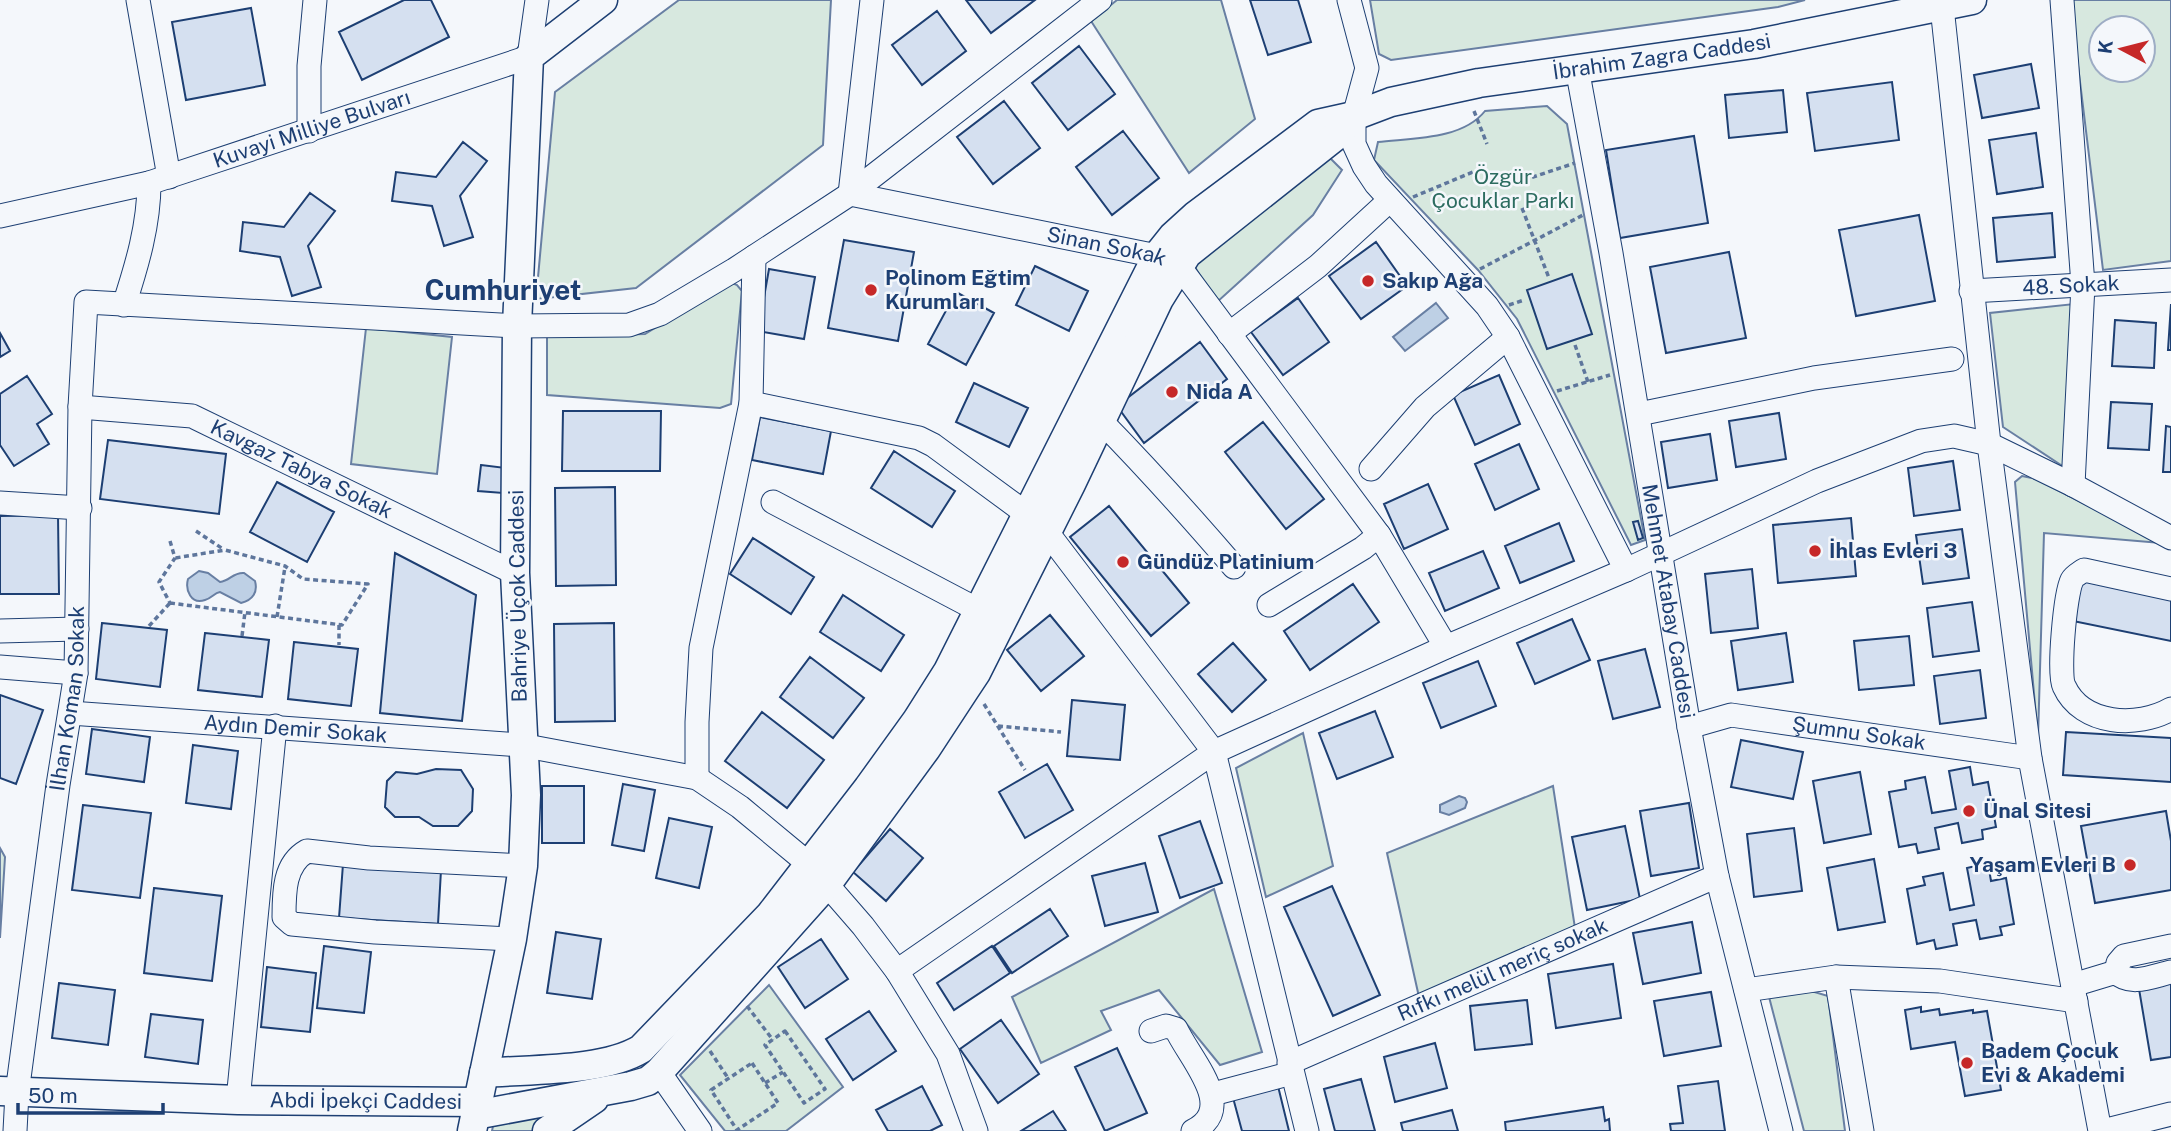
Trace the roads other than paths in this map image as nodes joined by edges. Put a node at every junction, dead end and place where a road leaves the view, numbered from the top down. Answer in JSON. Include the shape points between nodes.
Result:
{"nodes":[{"id":1,"x":138,"y":0,"type":"edge"},
{"id":2,"x":315,"y":0,"type":"edge"},
{"id":3,"x":537,"y":0,"type":"edge"},
{"id":4,"x":603,"y":0,"type":"edge"},
{"id":5,"x":872,"y":0,"type":"edge"},
{"id":6,"x":1100,"y":0,"type":"edge"},
{"id":7,"x":1349,"y":0,"type":"edge"},
{"id":8,"x":1972,"y":0,"type":"edge"},
{"id":9,"x":2062,"y":0,"type":"edge"},
{"id":10,"x":1940,"y":3,"type":"edge"},
{"id":11,"x":530,"y":57,"type":"junction"},
{"id":12,"x":1577,"y":68,"type":"junction"},
{"id":13,"x":1354,"y":116,"type":"junction"},
{"id":14,"x":309,"y":131,"type":"junction"},
{"id":15,"x":159,"y":180,"type":"junction"},
{"id":16,"x":850,"y":194,"type":"junction"},
{"id":17,"x":1393,"y":203,"type":"junction"},
{"id":18,"x":0,"y":216,"type":"edge"},
{"id":19,"x":754,"y":257,"type":"junction"},
{"id":20,"x":1168,"y":261,"type":"junction"},
{"id":21,"x":2171,"y":279,"type":"edge"},
{"id":22,"x":2083,"y":285,"type":"junction"},
{"id":23,"x":1971,"y":290,"type":"junction"},
{"id":24,"x":124,"y":304,"type":"junction"},
{"id":25,"x":517,"y":326,"type":"junction"},
{"id":26,"x":1229,"y":334,"type":"junction"},
{"id":27,"x":1508,"y":337,"type":"junction"},
{"id":28,"x":1952,"y":359,"type":"dead end"},
{"id":29,"x":751,"y":402,"type":"junction"},
{"id":30,"x":79,"y":407,"type":"junction"},
{"id":31,"x":1639,"y":414,"type":"junction"},
{"id":32,"x":1101,"y":421,"type":"junction"},
{"id":33,"x":1989,"y":444,"type":"junction"},
{"id":34,"x":1371,"y":469,"type":"dead end"},
{"id":35,"x":2073,"y":485,"type":"junction"},
{"id":36,"x":773,"y":502,"type":"dead end"},
{"id":37,"x":0,"y":503,"type":"edge"},
{"id":38,"x":80,"y":508,"type":"junction"},
{"id":39,"x":1037,"y":523,"type":"junction"},
{"id":40,"x":1379,"y":535,"type":"junction"},
{"id":41,"x":2171,"y":538,"type":"edge"},
{"id":42,"x":1662,"y":554,"type":"junction"},
{"id":43,"x":1234,"y":567,"type":"dead end"},
{"id":44,"x":1626,"y":570,"type":"junction"},
{"id":45,"x":515,"y":573,"type":"junction"},
{"id":46,"x":2171,"y":589,"type":"edge"},
{"id":47,"x":1269,"y":605,"type":"dead end"},
{"id":48,"x":980,"y":611,"type":"junction"},
{"id":49,"x":77,"y":629,"type":"junction"},
{"id":50,"x":0,"y":631,"type":"edge"},
{"id":51,"x":1446,"y":648,"type":"junction"},
{"id":52,"x":0,"y":667,"type":"edge"},
{"id":53,"x":76,"y":673,"type":"junction"},
{"id":54,"x":2171,"y":709,"type":"edge"},
{"id":55,"x":70,"y":713,"type":"junction"},
{"id":56,"x":275,"y":726,"type":"junction"},
{"id":57,"x":1689,"y":727,"type":"junction"},
{"id":58,"x":522,"y":745,"type":"junction"},
{"id":59,"x":1214,"y":752,"type":"junction"},
{"id":60,"x":2029,"y":758,"type":"junction"},
{"id":61,"x":697,"y":778,"type":"junction"},
{"id":62,"x":523,"y":866,"type":"junction"},
{"id":63,"x":819,"y":875,"type":"junction"},
{"id":64,"x":1717,"y":876,"type":"junction"},
{"id":65,"x":512,"y":939,"type":"junction"},
{"id":66,"x":2171,"y":946,"type":"edge"},
{"id":67,"x":897,"y":971,"type":"junction"},
{"id":68,"x":2116,"y":972,"type":"junction"},
{"id":69,"x":2171,"y":972,"type":"edge"},
{"id":70,"x":1836,"y":977,"type":"junction"},
{"id":71,"x":1746,"y":990,"type":"junction"},
{"id":72,"x":2074,"y":993,"type":"junction"},
{"id":73,"x":1151,"y":1031,"type":"dead end"},
{"id":74,"x":1290,"y":1068,"type":"junction"},
{"id":75,"x":659,"y":1072,"type":"junction"},
{"id":76,"x":484,"y":1073,"type":"junction"},
{"id":77,"x":9,"y":1092,"type":"edge"},
{"id":78,"x":603,"y":1093,"type":"junction"},
{"id":79,"x":1213,"y":1094,"type":"junction"},
{"id":80,"x":238,"y":1100,"type":"junction"},
{"id":81,"x":2171,"y":1114,"type":"edge"},
{"id":82,"x":475,"y":1116,"type":"edge"},
{"id":83,"x":15,"y":1131,"type":"edge"},
{"id":84,"x":547,"y":1131,"type":"edge"},
{"id":85,"x":700,"y":1131,"type":"edge"},
{"id":86,"x":976,"y":1131,"type":"edge"},
{"id":87,"x":1193,"y":1131,"type":"edge"},
{"id":88,"x":1307,"y":1131,"type":"edge"},
{"id":89,"x":1781,"y":1131,"type":"edge"},
{"id":90,"x":1862,"y":1131,"type":"edge"},
{"id":91,"x":2102,"y":1131,"type":"edge"}],
"edges":[{"from":1,"to":15,"type":"street"},
{"from":2,"to":14,"type":"street"},
{"from":3,"to":11,"type":"street"},
{"from":4,"to":11,"type":"main road","name":"Kuvayi Milliye Bulvarı"},
{"from":5,"to":16,"type":"street"},
{"from":6,"to":16,"type":"street"},
{"from":7,"to":13,"type":"street","via":[[1367,68]]},
{"from":8,"to":10,"type":"main road","name":"İbrahim Zagra Caddesi"},
{"from":9,"to":22,"type":"street"},
{"from":10,"to":12,"type":"main road","name":"İbrahim Zagra Caddesi","via":[[1754,44]]},
{"from":10,"to":23,"type":"street"},
{"from":11,"to":14,"type":"street","name":"Kuvayi Milliye Bulvarı"},
{"from":11,"to":25,"type":"main road","name":"Bahriye Üçok Caddesi"},
{"from":12,"to":13,"type":"main road","name":"İbrahim Zagra Caddesi","via":[[1429,93]]},
{"from":12,"to":31,"type":"street","name":"Mehmet Atabay Caddesi"},
{"from":13,"to":17,"type":"street","via":[[1354,144],[1370,175]]},
{"from":13,"to":20,"type":"main road","name":"İbrahim Zagra Caddesi","via":[[1318,124],[1195,216],[1173,236]]},
{"from":14,"to":15,"type":"street","name":"Kuvayi Milliye Bulvarı"},
{"from":15,"to":18,"type":"street","name":"Kuvayi Milliye Bulvarı"},
{"from":15,"to":24,"type":"street"},
{"from":16,"to":19,"type":"street"},
{"from":16,"to":20,"type":"street","name":"Sinan Sokak"},
{"from":17,"to":26,"type":"street"},
{"from":17,"to":27,"type":"street","via":[[1487,306]]},
{"from":19,"to":25,"type":"street","via":[[660,314],[629,326]]},
{"from":19,"to":29,"type":"street"},
{"from":20,"to":26,"type":"street","name":"Sinan Sokak"},
{"from":20,"to":32,"type":"main road","via":[[1159,299]]},
{"from":20,"to":39,"type":"main road"},
{"from":21,"to":22,"type":"street","name":"48. Sokak"},
{"from":22,"to":23,"type":"street","name":"48. Sokak"},
{"from":22,"to":35,"type":"street"},
{"from":23,"to":33,"type":"street"},
{"from":24,"to":25,"type":"street"},
{"from":24,"to":30,"type":"street","name":"İlhan Koman Sokak","via":[[86,302]]},
{"from":25,"to":45,"type":"main road","name":"Bahriye Üçok Caddesi"},
{"from":26,"to":40,"type":"street","name":"Sinan Sokak"},
{"from":27,"to":34,"type":"street","via":[[1425,407]]},
{"from":27,"to":44,"type":"street"},
{"from":28,"to":31,"type":"street","via":[[1814,378]]},
{"from":29,"to":39,"type":"street","via":[[919,438]]},
{"from":29,"to":61,"type":"street","via":[[701,648]]},
{"from":30,"to":38,"type":"street","name":"İlhan Koman Sokak"},
{"from":30,"to":45,"type":"street","name":"Kavgaz Tabya Sokak","via":[[192,415]]},
{"from":31,"to":42,"type":"street","name":"Mehmet Atabay Caddesi"},
{"from":32,"to":39,"type":"main road"},
{"from":32,"to":43,"type":"street"},
{"from":33,"to":35,"type":"street"},
{"from":33,"to":42,"type":"street","via":[[1954,436],[1921,441],[1817,481]]},
{"from":33,"to":60,"type":"street"},
{"from":35,"to":41,"type":"street"},
{"from":36,"to":48,"type":"street"},
{"from":37,"to":38,"type":"street"},
{"from":38,"to":49,"type":"street","name":"İlhan Koman Sokak"},
{"from":39,"to":48,"type":"main road"},
{"from":39,"to":59,"type":"street"},
{"from":39,"to":63,"type":"main road","via":[[976,673],[926,749]]},
{"from":40,"to":47,"type":"street"},
{"from":40,"to":51,"type":"street","name":"Sinan Sokak"},
{"from":42,"to":44,"type":"street"},
{"from":42,"to":57,"type":"street","name":"Mehmet Atabay Caddesi"},
{"from":44,"to":51,"type":"street"},
{"from":45,"to":58,"type":"main road","name":"Bahriye Üçok Caddesi"},
{"from":46,"to":54,"type":"street","via":[[2084,570],[2072,579],[2066,603],[2062,683],[2087,713],[2112,721],[2155,718]]},
{"from":48,"to":63,"type":"main road","via":[[948,671]]},
{"from":49,"to":50,"type":"street"},
{"from":49,"to":53,"type":"street","name":"İlhan Koman Sokak"},
{"from":51,"to":59,"type":"street"},
{"from":52,"to":53,"type":"street"},
{"from":53,"to":55,"type":"street","name":"İlhan Koman Sokak"},
{"from":55,"to":56,"type":"street","name":"Aydın Demir Sokak"},
{"from":55,"to":77,"type":"street","name":"İlhan Koman Sokak"},
{"from":56,"to":58,"type":"street","name":"Aydın Demir Sokak"},
{"from":56,"to":80,"type":"street"},
{"from":57,"to":60,"type":"street","name":"Şumnu Sokak","via":[[1731,715]]},
{"from":57,"to":64,"type":"street","name":"Mehmet Atabay Caddesi"},
{"from":58,"to":61,"type":"street","name":"Aydın Demir Sokak"},
{"from":58,"to":62,"type":"main road","name":"Bahriye Üçok Caddesi","via":[[526,795]]},
{"from":59,"to":67,"type":"street"},
{"from":59,"to":74,"type":"street"},
{"from":60,"to":72,"type":"street"},
{"from":61,"to":63,"type":"street","via":[[740,807]]},
{"from":62,"to":65,"type":"main road","name":"Bahriye Üçok Caddesi"},
{"from":62,"to":65,"type":"street","via":[[307,851],[292,864],[284,894],[284,917],[292,924]]},
{"from":63,"to":67,"type":"street"},
{"from":63,"to":75,"type":"main road"},
{"from":63,"to":76,"type":"main road","via":[[770,915],[641,1049],[625,1059]]},
{"from":64,"to":71,"type":"street","name":"Mehmet Atabay Caddesi"},
{"from":64,"to":74,"type":"street","name":"Rıfkı melül meriç sokak"},
{"from":65,"to":76,"type":"main road","name":"Bahriye Üçok Caddesi"},
{"from":66,"to":68,"type":"street","via":[[2124,956]]},
{"from":67,"to":86,"type":"street","via":[[948,1054]]},
{"from":68,"to":69,"type":"street","via":[[2132,981]]},
{"from":68,"to":72,"type":"street"},
{"from":70,"to":71,"type":"street"},
{"from":70,"to":72,"type":"street"},
{"from":70,"to":90,"type":"street"},
{"from":71,"to":89,"type":"street","name":"Mehmet Atabay Caddesi"},
{"from":72,"to":91,"type":"street"},
{"from":73,"to":79,"type":"street","via":[[1166,1026],[1176,1030]]},
{"from":74,"to":79,"type":"street","name":"Rıfkı melül meriç sokak"},
{"from":74,"to":88,"type":"street"},
{"from":75,"to":78,"type":"main road","via":[[648,1081]]},
{"from":75,"to":85,"type":"street"},
{"from":76,"to":82,"type":"main road","name":"Bahriye Üçok Caddesi"},
{"from":77,"to":80,"type":"main road","name":"Abdi İpekçi Caddesi"},
{"from":77,"to":83,"type":"street","name":"İlhan Koman Sokak"},
{"from":78,"to":82,"type":"main road","name":"Abdi İpekçi Caddesi"},
{"from":78,"to":84,"type":"main road"},
{"from":79,"to":87,"type":"street","via":[[1212,1115]]},
{"from":80,"to":82,"type":"main road","name":"Abdi İpekçi Caddesi"},
{"from":81,"to":91,"type":"street"}]}
